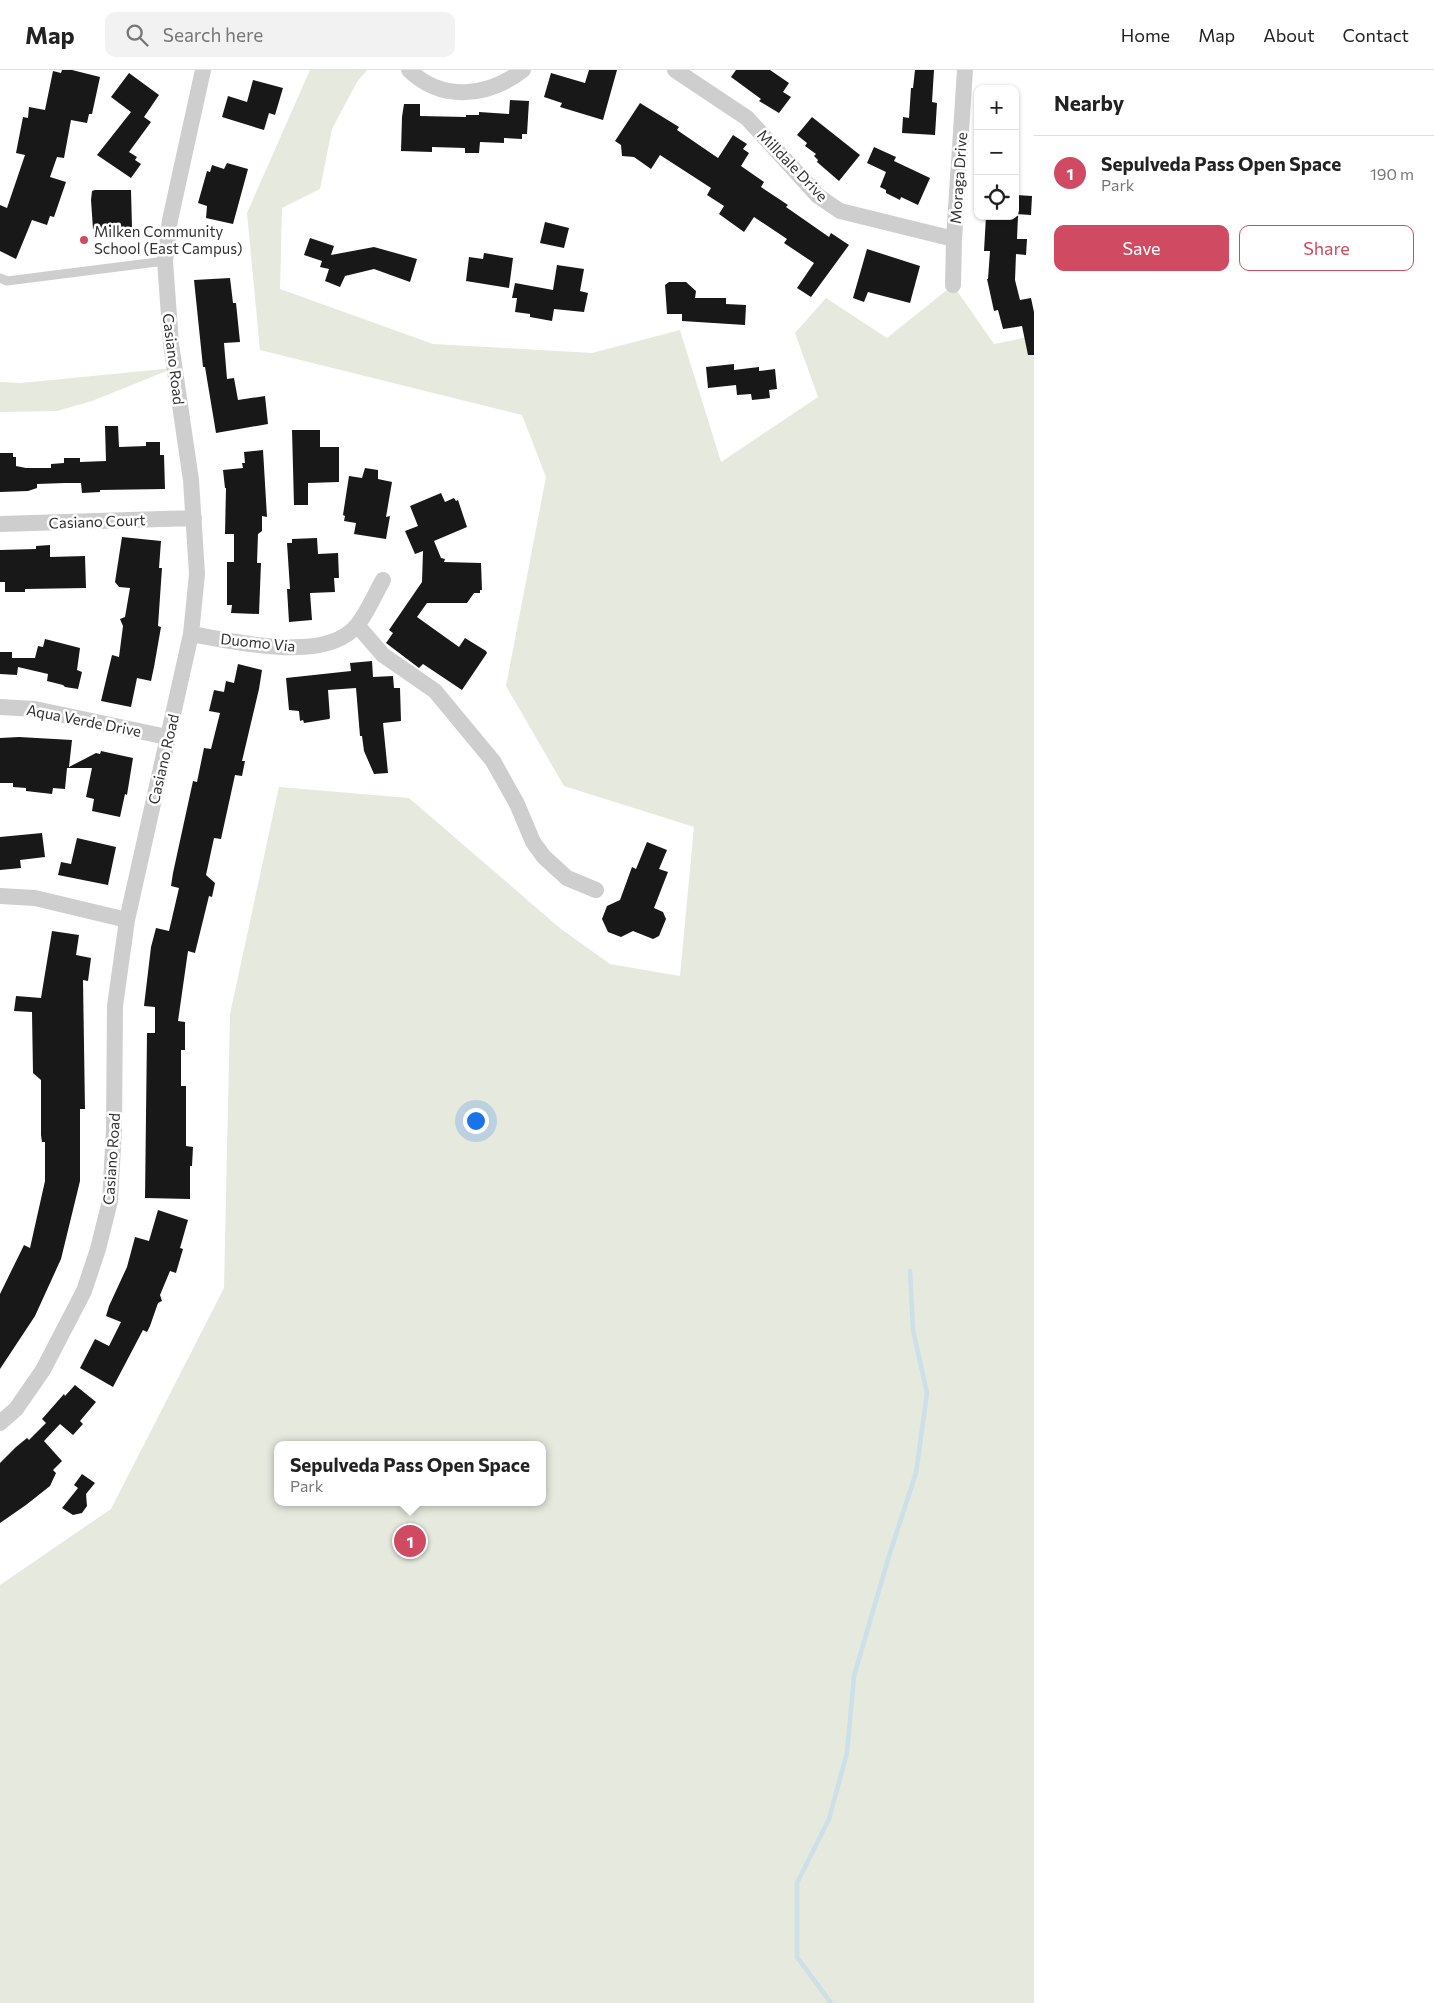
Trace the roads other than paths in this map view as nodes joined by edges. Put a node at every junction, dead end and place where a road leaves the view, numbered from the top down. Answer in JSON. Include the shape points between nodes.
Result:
{"nodes":[{"id":1,"x":203,"y":70,"type":"edge"},
{"id":2,"x":409,"y":70,"type":"edge"},
{"id":3,"x":523,"y":70,"type":"edge"},
{"id":4,"x":675,"y":70,"type":"edge"},
{"id":5,"x":965,"y":70,"type":"edge"},
{"id":6,"x":954,"y":239,"type":"junction"},
{"id":7,"x":165,"y":261,"type":"junction"},
{"id":8,"x":0,"y":278,"type":"edge"},
{"id":9,"x":953,"y":285,"type":"dead end"},
{"id":10,"x":194,"y":518,"type":"junction"},
{"id":11,"x":0,"y":524,"type":"edge"},
{"id":12,"x":383,"y":580,"type":"dead end"},
{"id":13,"x":357,"y":625,"type":"junction"},
{"id":14,"x":191,"y":634,"type":"junction"},
{"id":15,"x":0,"y":707,"type":"edge"},
{"id":16,"x":167,"y":737,"type":"junction"},
{"id":17,"x":596,"y":890,"type":"dead end"},
{"id":18,"x":0,"y":896,"type":"edge"},
{"id":19,"x":127,"y":920,"type":"junction"},
{"id":20,"x":0,"y":1423,"type":"edge"}],
"edges":[{"from":1,"to":7,"type":"street","name":"Casiano Road","via":[[170,220]]},
{"from":2,"to":3,"type":"street","via":[[420,80],[442,90],[468,92],[490,89]]},
{"from":4,"to":6,"type":"street","name":"Milldale Drive","via":[[747,118],[818,196],[840,211]]},
{"from":5,"to":6,"type":"street","name":"Moraga Drive"},
{"from":6,"to":9,"type":"street","name":"Moraga Drive"},
{"from":7,"to":8,"type":"lane","via":[[7,280]]},
{"from":7,"to":10,"type":"street","name":"Casiano Road","via":[[171,344]]},
{"from":10,"to":11,"type":"street","name":"Casiano Court"},
{"from":10,"to":14,"type":"street","name":"Casiano Road","via":[[197,574]]},
{"from":12,"to":13,"type":"street","name":"Duomo Via"},
{"from":13,"to":14,"type":"street","name":"Duomo Via","via":[[338,640],[310,647],[272,647]]},
{"from":13,"to":17,"type":"street","via":[[383,655],[435,691],[493,761],[533,842],[544,857],[567,878]]},
{"from":14,"to":16,"type":"street","name":"Casiano Road"},
{"from":15,"to":16,"type":"street","name":"Aqua Verde Drive","via":[[35,708]]},
{"from":16,"to":19,"type":"street","name":"Casiano Road"},
{"from":18,"to":19,"type":"street","via":[[35,898]]},
{"from":19,"to":20,"type":"street","name":"Casiano Road","via":[[115,1006],[110,1201],[98,1249],[84,1291],[43,1370],[16,1409]]}]}
